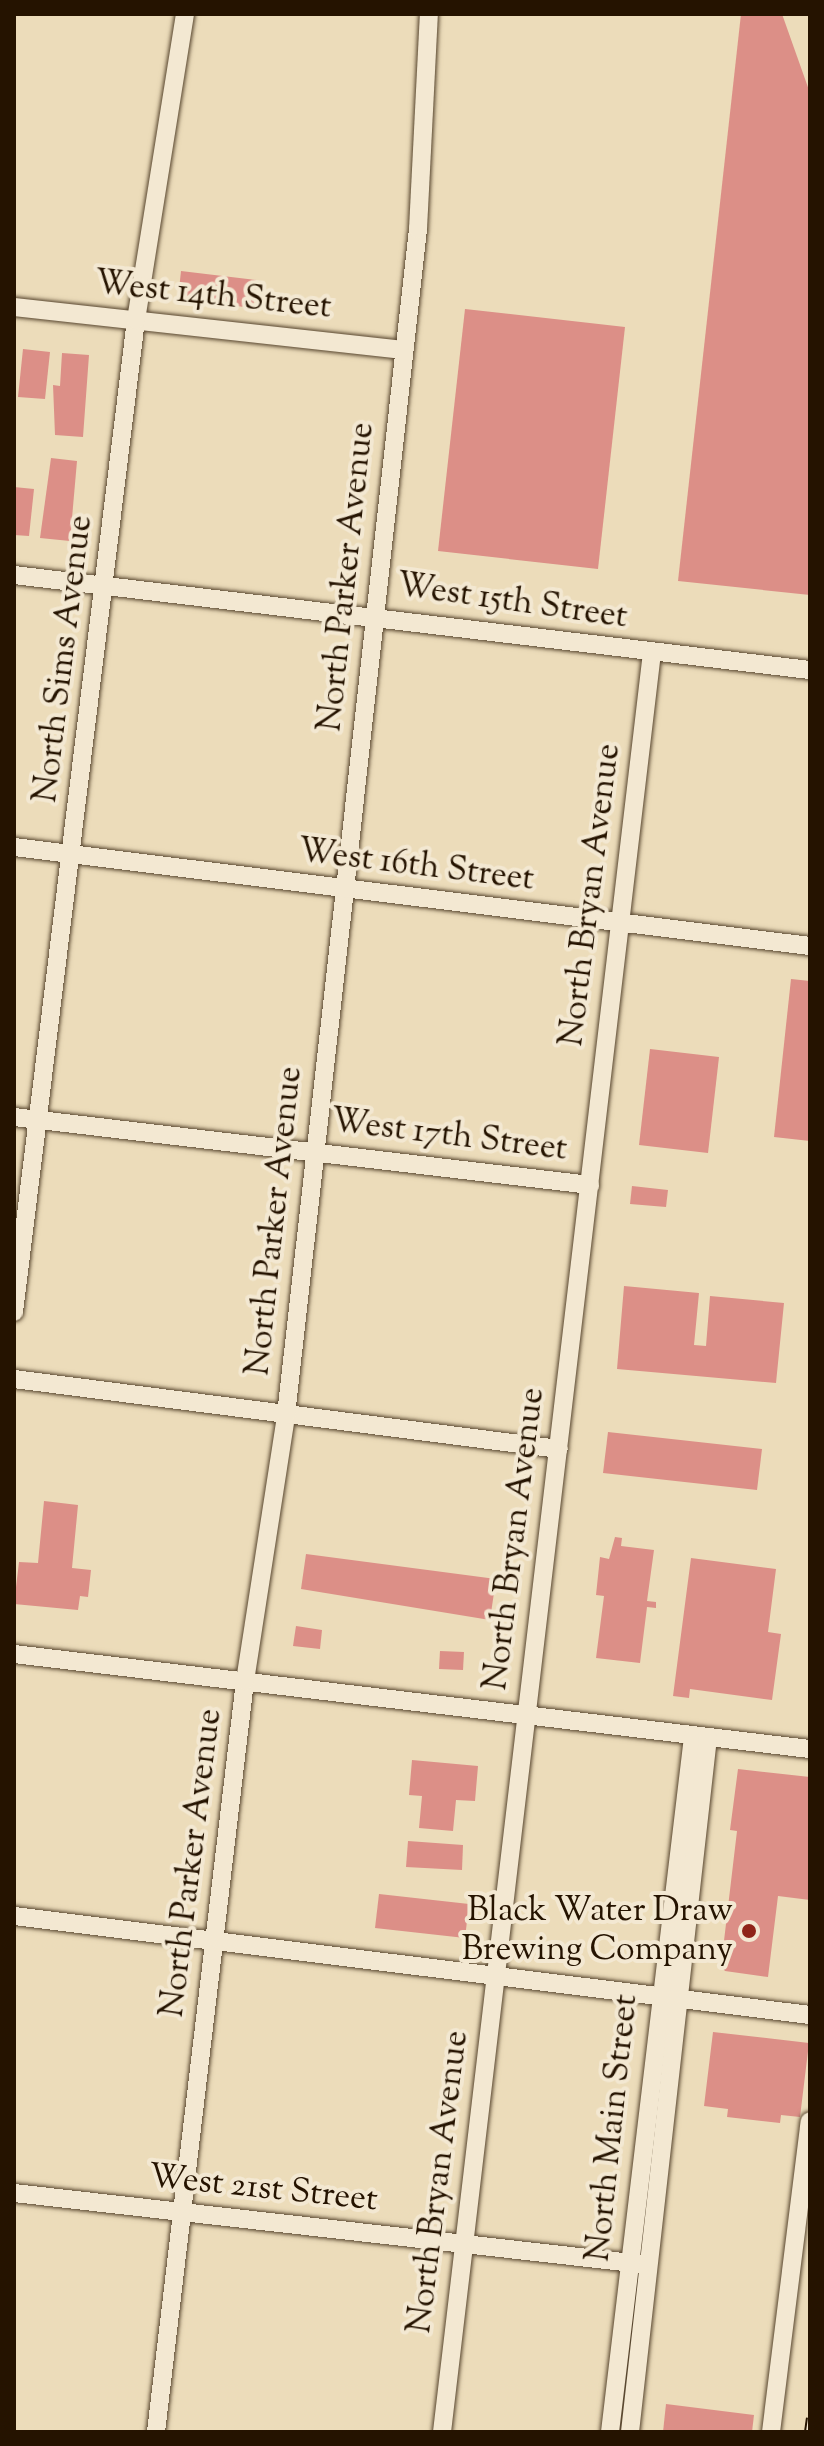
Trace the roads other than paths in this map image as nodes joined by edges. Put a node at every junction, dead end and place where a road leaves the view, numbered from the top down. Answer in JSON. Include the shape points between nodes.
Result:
{"nodes":[{"id":1,"x":185,"y":14,"type":"edge"},
{"id":2,"x":429,"y":14,"type":"edge"},
{"id":3,"x":14,"y":307,"type":"edge"},
{"id":4,"x":136,"y":320,"type":"junction"},
{"id":5,"x":404,"y":350,"type":"junction"},
{"id":6,"x":14,"y":575,"type":"edge"},
{"id":7,"x":106,"y":587,"type":"junction"},
{"id":8,"x":376,"y":616,"type":"junction"},
{"id":9,"x":652,"y":653,"type":"junction"},
{"id":10,"x":810,"y":670,"type":"edge"},
{"id":11,"x":14,"y":847,"type":"edge"},
{"id":12,"x":71,"y":855,"type":"junction"},
{"id":13,"x":345,"y":889,"type":"junction"},
{"id":14,"x":620,"y":923,"type":"junction"},
{"id":15,"x":810,"y":946,"type":"edge"},
{"id":16,"x":14,"y":1117,"type":"edge"},
{"id":17,"x":38,"y":1120,"type":"junction"},
{"id":18,"x":315,"y":1152,"type":"junction"},
{"id":19,"x":590,"y":1185,"type":"junction"},
{"id":20,"x":14,"y":1312,"type":"edge"},
{"id":21,"x":14,"y":1379,"type":"edge"},
{"id":22,"x":286,"y":1415,"type":"junction"},
{"id":23,"x":559,"y":1449,"type":"junction"},
{"id":24,"x":14,"y":1654,"type":"edge"},
{"id":25,"x":245,"y":1681,"type":"junction"},
{"id":26,"x":526,"y":1715,"type":"junction"},
{"id":27,"x":701,"y":1738,"type":"junction"},
{"id":28,"x":810,"y":1749,"type":"edge"},
{"id":29,"x":14,"y":1916,"type":"edge"},
{"id":30,"x":217,"y":1940,"type":"junction"},
{"id":31,"x":496,"y":1974,"type":"junction"},
{"id":32,"x":669,"y":1998,"type":"junction"},
{"id":33,"x":810,"y":2015,"type":"edge"},
{"id":34,"x":810,"y":2121,"type":"edge"},
{"id":35,"x":14,"y":2193,"type":"edge"},
{"id":36,"x":182,"y":2213,"type":"junction"},
{"id":37,"x":463,"y":2244,"type":"junction"},
{"id":38,"x":639,"y":2264,"type":"junction"},
{"id":39,"x":156,"y":2432,"type":"edge"},
{"id":40,"x":442,"y":2432,"type":"edge"},
{"id":41,"x":610,"y":2432,"type":"edge"},
{"id":42,"x":630,"y":2432,"type":"edge"},
{"id":43,"x":771,"y":2432,"type":"edge"}],
"edges":[{"from":1,"to":4,"type":"street","name":"North Sims Avenue"},
{"from":2,"to":5,"type":"street","name":"North Parker Avenue","via":[[418,229]]},
{"from":3,"to":4,"type":"street","name":"West 14th Street"},
{"from":4,"to":5,"type":"street","name":"West 14th Street"},
{"from":4,"to":7,"type":"street","name":"North Sims Avenue"},
{"from":5,"to":8,"type":"street","name":"North Parker Avenue"},
{"from":6,"to":7,"type":"street","name":"West 15th Street"},
{"from":7,"to":8,"type":"street","name":"West 15th Street"},
{"from":7,"to":12,"type":"street","name":"North Sims Avenue"},
{"from":8,"to":9,"type":"street","name":"West 15th Street"},
{"from":8,"to":13,"type":"street","name":"North Parker Avenue"},
{"from":9,"to":10,"type":"street","name":"West 15th Street"},
{"from":9,"to":14,"type":"street","name":"North Bryan Avenue"},
{"from":11,"to":12,"type":"street","name":"West 16th Street"},
{"from":12,"to":13,"type":"street","name":"West 16th Street"},
{"from":12,"to":17,"type":"street","name":"North Sims Avenue"},
{"from":13,"to":14,"type":"street","name":"West 16th Street"},
{"from":13,"to":18,"type":"street","name":"North Parker Avenue"},
{"from":14,"to":15,"type":"street","name":"West 16th Street"},
{"from":14,"to":19,"type":"street","name":"North Bryan Avenue"},
{"from":16,"to":17,"type":"street","name":"West 17th Street"},
{"from":17,"to":18,"type":"street","name":"West 17th Street"},
{"from":17,"to":20,"type":"street","name":"North Sims Avenue"},
{"from":18,"to":19,"type":"street","name":"West 17th Street"},
{"from":18,"to":22,"type":"street","name":"North Parker Avenue"},
{"from":19,"to":23,"type":"street","name":"North Bryan Avenue"},
{"from":21,"to":22,"type":"street"},
{"from":22,"to":23,"type":"street"},
{"from":22,"to":25,"type":"street","name":"North Parker Avenue"},
{"from":23,"to":26,"type":"street","name":"North Bryan Avenue"},
{"from":24,"to":25,"type":"street"},
{"from":25,"to":26,"type":"street"},
{"from":25,"to":30,"type":"street","name":"North Parker Avenue"},
{"from":26,"to":27,"type":"street"},
{"from":26,"to":31,"type":"street","name":"North Bryan Avenue"},
{"from":27,"to":28,"type":"street"},
{"from":27,"to":32,"type":"street","name":"North Main Street"},
{"from":29,"to":30,"type":"street"},
{"from":30,"to":31,"type":"street"},
{"from":30,"to":36,"type":"street","name":"North Parker Avenue"},
{"from":31,"to":32,"type":"street"},
{"from":31,"to":37,"type":"street","name":"North Bryan Avenue"},
{"from":32,"to":33,"type":"street"},
{"from":32,"to":38,"type":"street","name":"North Main Street"},
{"from":34,"to":43,"type":"street"},
{"from":35,"to":36,"type":"street","name":"West 21st Street"},
{"from":36,"to":37,"type":"street","name":"West 21st Street"},
{"from":36,"to":39,"type":"street","name":"North Parker Avenue"},
{"from":37,"to":38,"type":"street","name":"West 21st Street"},
{"from":37,"to":40,"type":"street","name":"North Bryan Avenue"},
{"from":38,"to":41,"type":"street","name":"North Main Street"},
{"from":38,"to":42,"type":"street","name":"North Main Street"}]}
